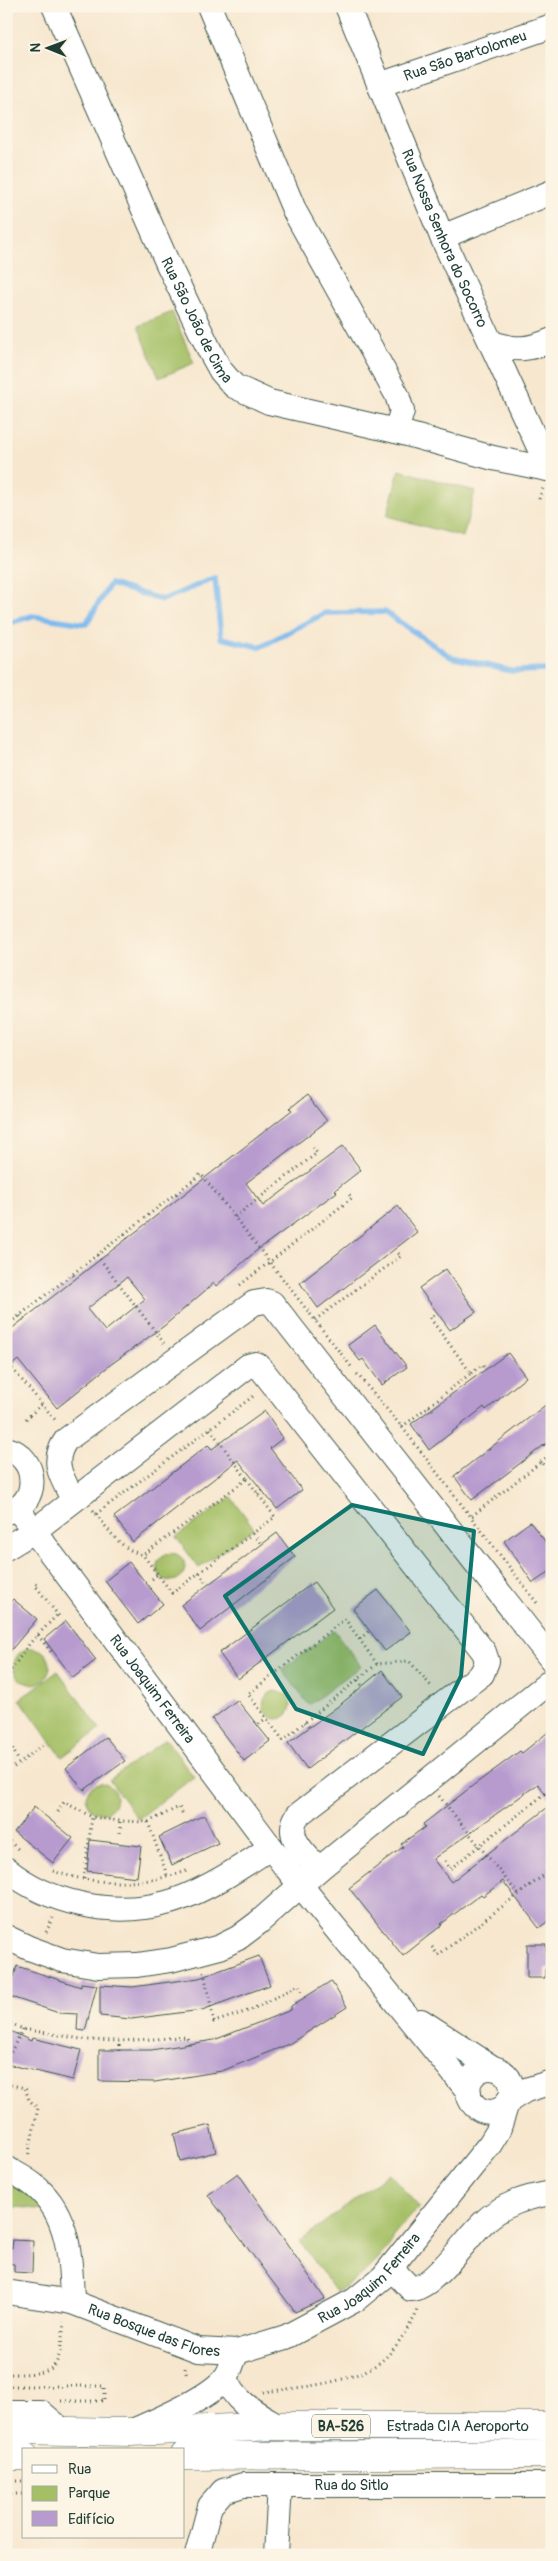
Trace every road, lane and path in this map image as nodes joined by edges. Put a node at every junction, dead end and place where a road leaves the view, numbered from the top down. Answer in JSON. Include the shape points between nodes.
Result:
{"nodes":[{"id":1,"x":54,"y":6,"type":"edge"},
{"id":2,"x":209,"y":6,"type":"edge"},
{"id":3,"x":347,"y":6,"type":"edge"},
{"id":4,"x":552,"y":26,"type":"edge"},
{"id":5,"x":379,"y":85,"type":"junction"},
{"id":6,"x":552,"y":192,"type":"edge"},
{"id":7,"x":442,"y":237,"type":"junction"},
{"id":8,"x":552,"y":340,"type":"edge"},
{"id":9,"x":492,"y":343,"type":"junction"},
{"id":10,"x":396,"y":431,"type":"junction"},
{"id":11,"x":550,"y":469,"type":"edge"},
{"id":12,"x":313,"y":1148,"type":"dead end"},
{"id":13,"x":260,"y":1189,"type":"dead end"},
{"id":14,"x":348,"y":1193,"type":"dead end"},
{"id":15,"x":176,"y":1194,"type":"dead end"},
{"id":16,"x":264,"y":1194,"type":"junction"},
{"id":17,"x":179,"y":1198,"type":"dead end"},
{"id":18,"x":352,"y":1198,"type":"dead end"},
{"id":19,"x":235,"y":1217,"type":"dead end"},
{"id":20,"x":124,"y":1234,"type":"dead end"},
{"id":21,"x":294,"y":1235,"type":"dead end"},
{"id":22,"x":128,"y":1239,"type":"dead end"},
{"id":23,"x":298,"y":1240,"type":"dead end"},
{"id":24,"x":397,"y":1252,"type":"dead end"},
{"id":25,"x":97,"y":1255,"type":"dead end"},
{"id":26,"x":73,"y":1275,"type":"dead end"},
{"id":27,"x":76,"y":1279,"type":"dead end"},
{"id":28,"x":342,"y":1294,"type":"dead end"},
{"id":29,"x":346,"y":1298,"type":"junction"},
{"id":30,"x":434,"y":1314,"type":"dead end"},
{"id":31,"x":20,"y":1316,"type":"dead end"},
{"id":32,"x":24,"y":1320,"type":"dead end"},
{"id":33,"x":315,"y":1320,"type":"dead end"},
{"id":34,"x":164,"y":1342,"type":"dead end"},
{"id":35,"x":6,"y":1361,"type":"edge"},
{"id":36,"x":485,"y":1368,"type":"dead end"},
{"id":37,"x":364,"y":1372,"type":"dead end"},
{"id":38,"x":471,"y":1373,"type":"junction"},
{"id":39,"x":358,"y":1376,"type":"dead end"},
{"id":40,"x":261,"y":1391,"type":"dead end"},
{"id":41,"x":42,"y":1404,"type":"junction"},
{"id":42,"x":428,"y":1406,"type":"junction"},
{"id":43,"x":433,"y":1410,"type":"dead end"},
{"id":44,"x":26,"y":1419,"type":"dead end"},
{"id":45,"x":57,"y":1422,"type":"dead end"},
{"id":46,"x":402,"y":1427,"type":"dead end"},
{"id":47,"x":210,"y":1429,"type":"junction"},
{"id":48,"x":545,"y":1444,"type":"dead end"},
{"id":49,"x":6,"y":1449,"type":"edge"},
{"id":50,"x":552,"y":1453,"type":"edge"},
{"id":51,"x":541,"y":1462,"type":"junction"},
{"id":52,"x":552,"y":1475,"type":"edge"},
{"id":53,"x":247,"y":1480,"type":"junction"},
{"id":54,"x":265,"y":1488,"type":"dead end"},
{"id":55,"x":497,"y":1489,"type":"dead end"},
{"id":56,"x":258,"y":1494,"type":"junction"},
{"id":57,"x":500,"y":1494,"type":"junction"},
{"id":58,"x":215,"y":1495,"type":"dead end"},
{"id":59,"x":73,"y":1499,"type":"junction"},
{"id":60,"x":219,"y":1500,"type":"junction"},
{"id":61,"x":12,"y":1510,"type":"edge"},
{"id":62,"x":96,"y":1514,"type":"dead end"},
{"id":63,"x":472,"y":1516,"type":"dead end"},
{"id":64,"x":34,"y":1531,"type":"junction"},
{"id":65,"x":162,"y":1533,"type":"dead end"},
{"id":66,"x":252,"y":1533,"type":"junction"},
{"id":67,"x":167,"y":1538,"type":"junction"},
{"id":68,"x":260,"y":1543,"type":"dead end"},
{"id":69,"x":6,"y":1548,"type":"edge"},
{"id":70,"x":517,"y":1565,"type":"dead end"},
{"id":71,"x":512,"y":1569,"type":"dead end"},
{"id":72,"x":199,"y":1573,"type":"junction"},
{"id":73,"x":158,"y":1574,"type":"junction"},
{"id":74,"x":152,"y":1579,"type":"dead end"},
{"id":75,"x":37,"y":1584,"type":"dead end"},
{"id":76,"x":207,"y":1584,"type":"dead end"},
{"id":77,"x":58,"y":1614,"type":"junction"},
{"id":78,"x":552,"y":1614,"type":"edge"},
{"id":79,"x":61,"y":1618,"type":"dead end"},
{"id":80,"x":547,"y":1618,"type":"dead end"},
{"id":81,"x":321,"y":1630,"type":"dead end"},
{"id":82,"x":369,"y":1631,"type":"dead end"},
{"id":83,"x":38,"y":1635,"type":"junction"},
{"id":84,"x":324,"y":1635,"type":"junction"},
{"id":85,"x":360,"y":1639,"type":"junction"},
{"id":86,"x":26,"y":1640,"type":"dead end"},
{"id":87,"x":30,"y":1643,"type":"junction"},
{"id":88,"x":49,"y":1654,"type":"dead end"},
{"id":89,"x":552,"y":1660,"type":"edge"},
{"id":90,"x":377,"y":1664,"type":"junction"},
{"id":91,"x":6,"y":1666,"type":"edge"},
{"id":92,"x":268,"y":1669,"type":"dead end"},
{"id":93,"x":11,"y":1670,"type":"junction"},
{"id":94,"x":272,"y":1674,"type":"junction"},
{"id":95,"x":358,"y":1679,"type":"junction"},
{"id":96,"x":552,"y":1680,"type":"edge"},
{"id":97,"x":438,"y":1681,"type":"dead end"},
{"id":98,"x":431,"y":1686,"type":"junction"},
{"id":99,"x":363,"y":1687,"type":"dead end"},
{"id":100,"x":6,"y":1692,"type":"edge"},
{"id":101,"x":423,"y":1692,"type":"dead end"},
{"id":102,"x":266,"y":1718,"type":"junction"},
{"id":103,"x":305,"y":1722,"type":"junction"},
{"id":104,"x":259,"y":1724,"type":"dead end"},
{"id":105,"x":310,"y":1728,"type":"dead end"},
{"id":106,"x":6,"y":1735,"type":"edge"},
{"id":107,"x":46,"y":1743,"type":"dead end"},
{"id":108,"x":19,"y":1762,"type":"junction"},
{"id":109,"x":14,"y":1766,"type":"dead end"},
{"id":110,"x":552,"y":1788,"type":"edge"},
{"id":111,"x":438,"y":1796,"type":"dead end"},
{"id":112,"x":58,"y":1812,"type":"dead end"},
{"id":113,"x":184,"y":1816,"type":"dead end"},
{"id":114,"x":92,"y":1817,"type":"junction"},
{"id":115,"x":120,"y":1821,"type":"junction"},
{"id":116,"x":148,"y":1822,"type":"junction"},
{"id":117,"x":499,"y":1822,"type":"dead end"},
{"id":118,"x":504,"y":1826,"type":"junction"},
{"id":119,"x":120,"y":1833,"type":"dead end"},
{"id":120,"x":6,"y":1838,"type":"edge"},
{"id":121,"x":478,"y":1846,"type":"junction"},
{"id":122,"x":271,"y":1847,"type":"junction"},
{"id":123,"x":21,"y":1851,"type":"dead end"},
{"id":124,"x":445,"y":1861,"type":"dead end"},
{"id":125,"x":194,"y":1868,"type":"dead end"},
{"id":126,"x":319,"y":1869,"type":"junction"},
{"id":127,"x":552,"y":1869,"type":"edge"},
{"id":128,"x":6,"y":1870,"type":"edge"},
{"id":129,"x":51,"y":1870,"type":"dead end"},
{"id":130,"x":536,"y":1872,"type":"dead end"},
{"id":131,"x":168,"y":1878,"type":"junction"},
{"id":132,"x":540,"y":1878,"type":"junction"},
{"id":133,"x":84,"y":1880,"type":"junction"},
{"id":134,"x":301,"y":1887,"type":"junction"},
{"id":135,"x":518,"y":1894,"type":"junction"},
{"id":136,"x":6,"y":1937,"type":"edge"},
{"id":137,"x":432,"y":1947,"type":"dead end"},
{"id":138,"x":202,"y":1963,"type":"dead end"},
{"id":139,"x":302,"y":1992,"type":"dead end"},
{"id":140,"x":404,"y":2010,"type":"junction"},
{"id":141,"x":6,"y":2021,"type":"edge"},
{"id":142,"x":24,"y":2029,"type":"junction"},
{"id":143,"x":119,"y":2041,"type":"junction"},
{"id":144,"x":189,"y":2045,"type":"dead end"},
{"id":145,"x":119,"y":2051,"type":"dead end"},
{"id":146,"x":6,"y":2061,"type":"edge"},
{"id":147,"x":500,"y":2072,"type":"junction"},
{"id":148,"x":546,"y":2083,"type":"edge"},
{"id":149,"x":6,"y":2084,"type":"edge"},
{"id":150,"x":508,"y":2102,"type":"junction"},
{"id":151,"x":477,"y":2115,"type":"junction"},
{"id":152,"x":28,"y":2158,"type":"dead end"},
{"id":153,"x":6,"y":2168,"type":"edge"},
{"id":154,"x":552,"y":2193,"type":"edge"},
{"id":155,"x":8,"y":2260,"type":"dead end"},
{"id":156,"x":6,"y":2265,"type":"edge"},
{"id":157,"x":391,"y":2268,"type":"junction"},
{"id":158,"x":6,"y":2292,"type":"edge"},
{"id":159,"x":69,"y":2308,"type":"junction"},
{"id":160,"x":414,"y":2316,"type":"dead end"},
{"id":161,"x":237,"y":2352,"type":"junction"},
{"id":162,"x":6,"y":2374,"type":"edge"},
{"id":163,"x":6,"y":2386,"type":"edge"},
{"id":164,"x":230,"y":2386,"type":"junction"},
{"id":165,"x":55,"y":2401,"type":"dead end"},
{"id":166,"x":6,"y":2414,"type":"edge"},
{"id":167,"x":279,"y":2426,"type":"junction"},
{"id":168,"x":552,"y":2426,"type":"edge"},
{"id":169,"x":6,"y":2430,"type":"edge"},
{"id":170,"x":62,"y":2431,"type":"junction"},
{"id":171,"x":131,"y":2432,"type":"junction"},
{"id":172,"x":552,"y":2454,"type":"edge"},
{"id":173,"x":6,"y":2456,"type":"edge"},
{"id":174,"x":22,"y":2456,"type":"edge"},
{"id":175,"x":185,"y":2456,"type":"edge"},
{"id":176,"x":6,"y":2481,"type":"edge"},
{"id":177,"x":22,"y":2481,"type":"edge"},
{"id":178,"x":280,"y":2485,"type":"junction"},
{"id":179,"x":552,"y":2485,"type":"edge"},
{"id":180,"x":6,"y":2494,"type":"edge"},
{"id":181,"x":22,"y":2494,"type":"edge"},
{"id":182,"x":196,"y":2555,"type":"edge"},
{"id":183,"x":276,"y":2555,"type":"edge"}],
"edges":[{"from":1,"to":10,"type":"street","name":"Rua São João de Cima","via":[[167,262],[221,371],[234,386],[269,402]]},
{"from":2,"to":10,"type":"street","via":[[296,212],[397,395],[402,411]]},
{"from":3,"to":5,"type":"street","name":"Rua Nossa Senhora do Socorro"},
{"from":4,"to":5,"type":"street","name":"Rua São Bartolomeu"},
{"from":5,"to":7,"type":"street","name":"Rua Nossa Senhora do Socorro"},
{"from":6,"to":7,"type":"street"},
{"from":7,"to":9,"type":"street","name":"Rua Nossa Senhora do Socorro"},
{"from":8,"to":9,"type":"street","via":[[532,348],[511,349]]},
{"from":9,"to":11,"type":"street","name":"Rua Nossa Senhora do Socorro"},
{"from":10,"to":11,"type":"street","name":"Rua São João de Cima","via":[[493,458]]},
{"from":12,"to":16,"type":"path","via":[[317,1153]]},
{"from":13,"to":16,"type":"path"},
{"from":14,"to":18,"type":"path"},
{"from":15,"to":17,"type":"path"},
{"from":16,"to":19,"type":"path"},
{"from":20,"to":22,"type":"path"},
{"from":21,"to":23,"type":"path"},
{"from":24,"to":29,"type":"path","via":[[401,1256]]},
{"from":25,"to":34,"type":"path"},
{"from":26,"to":27,"type":"path"},
{"from":28,"to":29,"type":"path"},
{"from":29,"to":33,"type":"path"},
{"from":30,"to":38,"type":"path","via":[[430,1318]]},
{"from":31,"to":32,"type":"path"},
{"from":35,"to":41,"type":"path"},
{"from":36,"to":38,"type":"path","via":[[482,1365]]},
{"from":37,"to":39,"type":"path"},
{"from":38,"to":42,"type":"path"},
{"from":40,"to":47,"type":"path"},
{"from":41,"to":44,"type":"path"},
{"from":41,"to":45,"type":"path"},
{"from":42,"to":43,"type":"path"},
{"from":42,"to":46,"type":"path"},
{"from":47,"to":53,"type":"path"},
{"from":47,"to":62,"type":"path"},
{"from":48,"to":50,"type":"path"},
{"from":49,"to":61,"type":"street","name":"Rua Joaquim Ferreira","via":[[22,1456],[32,1473],[30,1493]]},
{"from":50,"to":51,"type":"path"},
{"from":51,"to":52,"type":"path"},
{"from":51,"to":57,"type":"path"},
{"from":53,"to":56,"type":"path"},
{"from":53,"to":60,"type":"path"},
{"from":54,"to":56,"type":"path"},
{"from":55,"to":57,"type":"path"},
{"from":56,"to":66,"type":"path","via":[[275,1517]]},
{"from":57,"to":63,"type":"path"},
{"from":58,"to":60,"type":"path"},
{"from":59,"to":64,"type":"street"},
{"from":59,"to":89,"type":"street","via":[[57,1466],[60,1448],[66,1440],[254,1303],[272,1303]]},
{"from":59,"to":126,"type":"street","via":[[248,1366],[255,1364],[484,1652],[487,1661],[482,1674],[298,1815],[293,1834]]},
{"from":60,"to":67,"type":"path"},
{"from":61,"to":64,"type":"street","name":"Rua Joaquim Ferreira"},
{"from":64,"to":69,"type":"street"},
{"from":64,"to":122,"type":"street","name":"Rua Joaquim Ferreira"},
{"from":65,"to":67,"type":"path"},
{"from":66,"to":68,"type":"path"},
{"from":66,"to":72,"type":"path"},
{"from":67,"to":73,"type":"path","via":[[143,1555]]},
{"from":70,"to":71,"type":"path"},
{"from":72,"to":73,"type":"path","via":[[172,1593]]},
{"from":72,"to":76,"type":"path"},
{"from":73,"to":74,"type":"path"},
{"from":75,"to":77,"type":"path"},
{"from":77,"to":79,"type":"path"},
{"from":77,"to":83,"type":"path"},
{"from":78,"to":80,"type":"path"},
{"from":81,"to":84,"type":"path"},
{"from":82,"to":85,"type":"path"},
{"from":83,"to":87,"type":"path"},
{"from":83,"to":88,"type":"path","via":[[51,1652]]},
{"from":84,"to":85,"type":"path","via":[[345,1619]]},
{"from":84,"to":94,"type":"path"},
{"from":85,"to":90,"type":"path"},
{"from":86,"to":87,"type":"path"},
{"from":87,"to":93,"type":"path"},
{"from":90,"to":95,"type":"path"},
{"from":90,"to":98,"type":"path","via":[[409,1661]]},
{"from":91,"to":93,"type":"path"},
{"from":92,"to":94,"type":"path"},
{"from":93,"to":100,"type":"path"},
{"from":94,"to":102,"type":"path","via":[[248,1694]]},
{"from":95,"to":99,"type":"path"},
{"from":95,"to":103,"type":"path"},
{"from":96,"to":126,"type":"street"},
{"from":97,"to":98,"type":"path"},
{"from":98,"to":101,"type":"path"},
{"from":102,"to":103,"type":"path","via":[[283,1740]]},
{"from":102,"to":104,"type":"path"},
{"from":103,"to":105,"type":"path"},
{"from":106,"to":108,"type":"path"},
{"from":107,"to":108,"type":"path"},
{"from":108,"to":109,"type":"path"},
{"from":110,"to":118,"type":"path"},
{"from":111,"to":121,"type":"path"},
{"from":112,"to":114,"type":"path","via":[[64,1802]]},
{"from":113,"to":116,"type":"path","via":[[179,1807]]},
{"from":114,"to":115,"type":"path"},
{"from":114,"to":133,"type":"path"},
{"from":115,"to":116,"type":"path"},
{"from":115,"to":119,"type":"path"},
{"from":116,"to":131,"type":"path"},
{"from":117,"to":118,"type":"path"},
{"from":118,"to":121,"type":"path"},
{"from":120,"to":123,"type":"path"},
{"from":121,"to":124,"type":"path","via":[[450,1868]]},
{"from":121,"to":135,"type":"path"},
{"from":122,"to":128,"type":"street","via":[[195,1892],[167,1903],[143,1907],[84,1905],[54,1897],[23,1883]]},
{"from":122,"to":134,"type":"street","name":"Rua Joaquim Ferreira"},
{"from":125,"to":131,"type":"path"},
{"from":126,"to":134,"type":"street"},
{"from":127,"to":132,"type":"path"},
{"from":129,"to":133,"type":"path"},
{"from":130,"to":132,"type":"path"},
{"from":131,"to":133,"type":"path","via":[[124,1882]]},
{"from":132,"to":135,"type":"path"},
{"from":134,"to":136,"type":"street","via":[[238,1938],[220,1947],[162,1961],[98,1966],[62,1960]]},
{"from":134,"to":140,"type":"street","name":"Rua Joaquim Ferreira"},
{"from":135,"to":137,"type":"path","via":[[438,1955]]},
{"from":138,"to":139,"type":"path","via":[[214,2022],[252,2010],[299,1985]]},
{"from":140,"to":147,"type":"street","name":"Rua Joaquim Ferreira"},
{"from":140,"to":151,"type":"street","name":"Rua Joaquim Ferreira"},
{"from":141,"to":142,"type":"path"},
{"from":142,"to":143,"type":"path","via":[[87,2040]]},
{"from":142,"to":146,"type":"path"},
{"from":143,"to":144,"type":"path","via":[[187,2038]]},
{"from":143,"to":145,"type":"path"},
{"from":147,"to":148,"type":"street","name":"Rua Joaquim Ferreira"},
{"from":147,"to":150,"type":"street","name":"Rua Joaquim Ferreira","via":[[512,2090]]},
{"from":147,"to":151,"type":"street","name":"Rua Joaquim Ferreira","via":[[485,2068],[473,2075],[470,2081]]},
{"from":148,"to":150,"type":"street","name":"Rua Joaquim Ferreira","via":[[526,2090]]},
{"from":149,"to":152,"type":"path","via":[[25,2088],[28,2100],[38,2108]]},
{"from":150,"to":151,"type":"street","name":"Rua Joaquim Ferreira","via":[[496,2111]]},
{"from":150,"to":151,"type":"street","name":"Rua Joaquim Ferreira","via":[[498,2131]]},
{"from":151,"to":157,"type":"street","name":"Rua Joaquim Ferreira"},
{"from":153,"to":159,"type":"street","name":"Rua Bosque das Flores","via":[[35,2186],[60,2216],[71,2272]]},
{"from":154,"to":157,"type":"street","via":[[518,2200],[485,2221],[425,2285],[411,2289]]},
{"from":155,"to":156,"type":"path"},
{"from":157,"to":161,"type":"street","name":"Rua Joaquim Ferreira","via":[[355,2300],[321,2320],[286,2338]]},
{"from":158,"to":159,"type":"street","name":"Rua Bosque das Flores"},
{"from":159,"to":161,"type":"street","name":"Rua Bosque das Flores","via":[[198,2350]]},
{"from":159,"to":162,"type":"path","via":[[60,2356],[55,2366],[42,2374]]},
{"from":160,"to":164,"type":"path","via":[[385,2358],[364,2371],[310,2386]]},
{"from":161,"to":164,"type":"street"},
{"from":163,"to":165,"type":"path","via":[[104,2386],[104,2401]]},
{"from":164,"to":167,"type":"street","via":[[246,2406]]},
{"from":164,"to":171,"type":"street"},
{"from":166,"to":170,"type":"street","via":[[42,2413]]},
{"from":167,"to":168,"type":"highway","name":"Estrada CIA Aeroporto","number":"BA-526"},
{"from":167,"to":171,"type":"highway","name":"Estrada CIA Aeroporto","number":"BA-526"},
{"from":169,"to":170,"type":"highway","name":"Estrada CIA Aeroporto","number":"BA-526"},
{"from":170,"to":171,"type":"highway","name":"Estrada CIA Aeroporto","number":"BA-526"},
{"from":172,"to":175,"type":"highway","name":"Estrada CIA Aeroporto","number":"BA-526"},
{"from":173,"to":174,"type":"highway"},
{"from":176,"to":177,"type":"path"},
{"from":178,"to":179,"type":"street","name":"Rua do Sitlo"},
{"from":178,"to":182,"type":"street","name":"Rua do Sitlo","via":[[243,2485],[223,2491],[210,2506]]},
{"from":178,"to":183,"type":"street"},
{"from":180,"to":181,"type":"path"}]}
